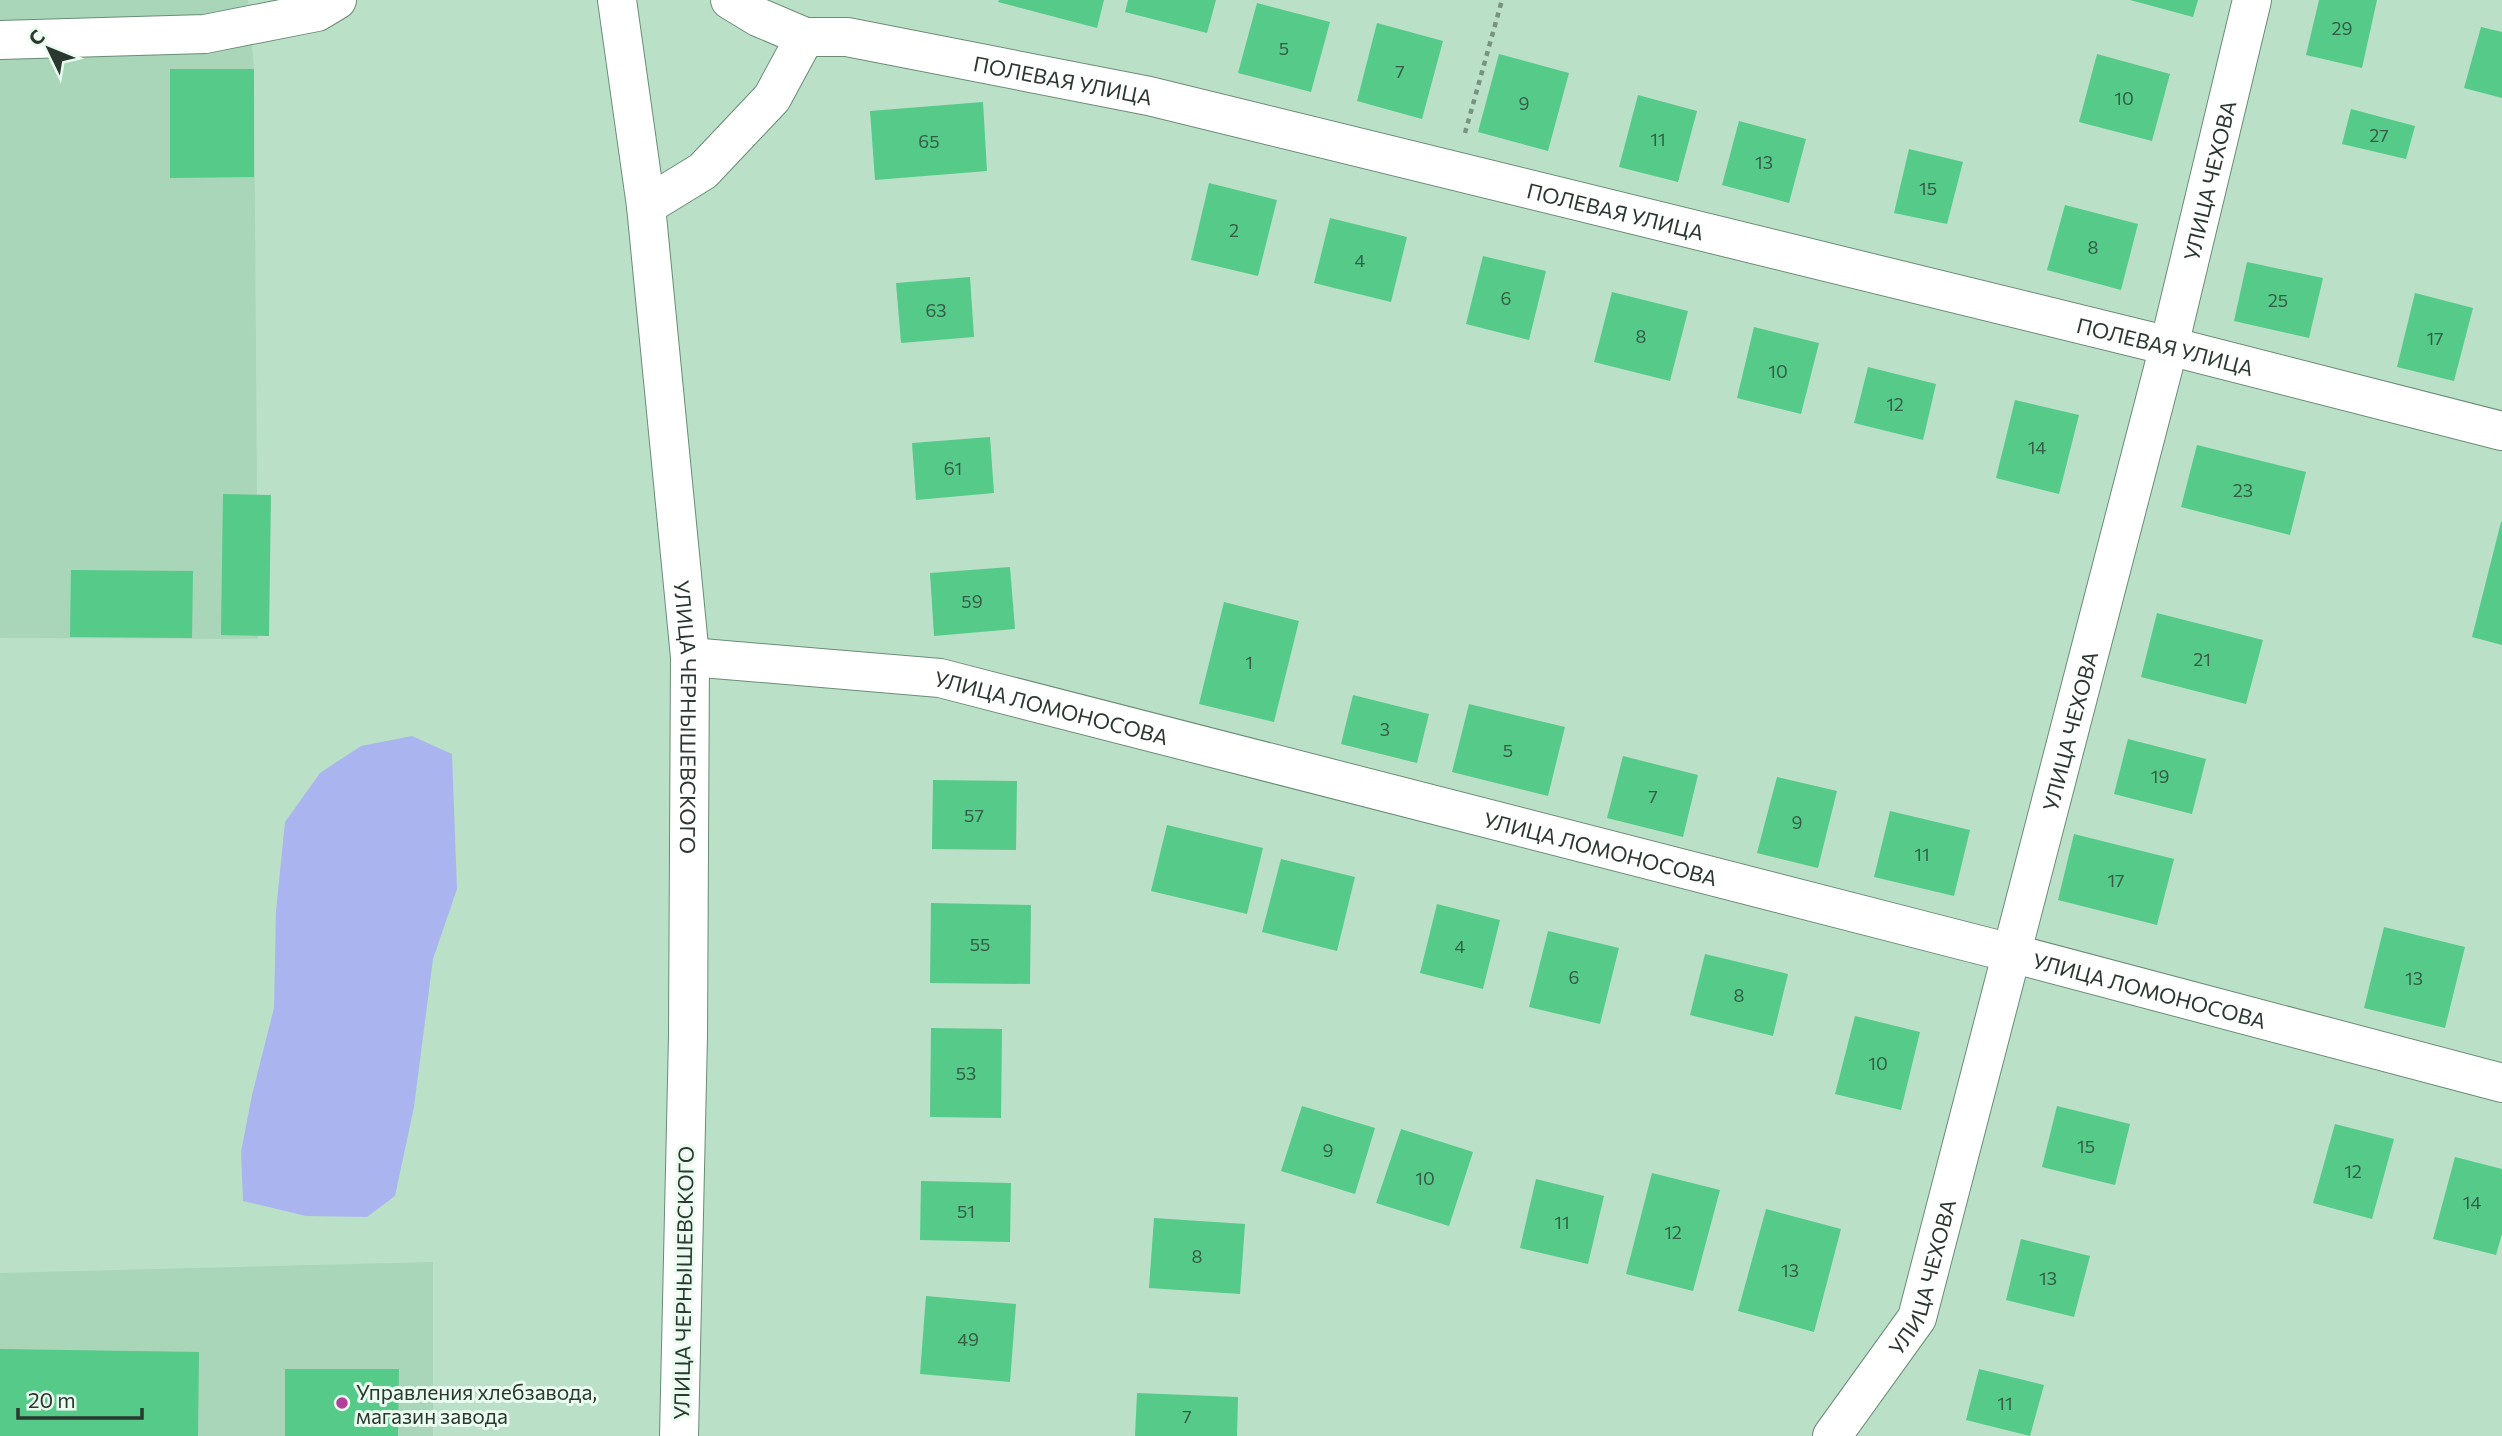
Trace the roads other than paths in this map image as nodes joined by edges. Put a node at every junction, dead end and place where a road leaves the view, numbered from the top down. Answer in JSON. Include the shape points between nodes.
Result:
{"nodes":[{"id":1,"x":337,"y":0,"type":"edge"},
{"id":2,"x":617,"y":0,"type":"edge"},
{"id":3,"x":730,"y":0,"type":"edge"},
{"id":4,"x":2252,"y":0,"type":"edge"},
{"id":5,"x":805,"y":37,"type":"junction"},
{"id":6,"x":0,"y":40,"type":"edge"},
{"id":7,"x":646,"y":206,"type":"junction"},
{"id":8,"x":2169,"y":346,"type":"junction"},
{"id":9,"x":2502,"y":431,"type":"edge"},
{"id":10,"x":690,"y":657,"type":"junction"},
{"id":11,"x":2011,"y":953,"type":"junction"},
{"id":12,"x":2502,"y":1083,"type":"edge"},
{"id":13,"x":680,"y":1436,"type":"edge"},
{"id":14,"x":1832,"y":1436,"type":"edge"}],
"edges":[{"from":1,"to":6,"type":"street","via":[[317,12],[205,34]]},
{"from":2,"to":7,"type":"street","name":"УЛИЦА ЧЕРНЫШЕВСКОГО"},
{"from":3,"to":5,"type":"street","name":"ПОЛЕВАЯ УЛИЦА"},
{"from":4,"to":8,"type":"street","name":"УЛИЦА ЧЕХОВА"},
{"from":5,"to":7,"type":"street","via":[[772,98],[703,171]]},
{"from":5,"to":8,"type":"street","name":"ПОЛЕВАЯ УЛИЦА","via":[[847,37],[1149,96]]},
{"from":7,"to":10,"type":"street","name":"УЛИЦА ЧЕРНЫШЕВСКОГО"},
{"from":8,"to":9,"type":"street","name":"ПОЛЕВАЯ УЛИЦА"},
{"from":8,"to":11,"type":"street","name":"УЛИЦА ЧЕХОВА"},
{"from":10,"to":11,"type":"street","name":"УЛИЦА ЛОМОНОСОВА","via":[[940,678]]},
{"from":10,"to":13,"type":"street","name":"УЛИЦА ЧЕРНЫШЕВСКОГО"},
{"from":11,"to":12,"type":"street","name":"УЛИЦА ЛОМОНОСОВА"},
{"from":11,"to":14,"type":"street","name":"УЛИЦА ЧЕХОВА","via":[[1917,1318]]}]}
